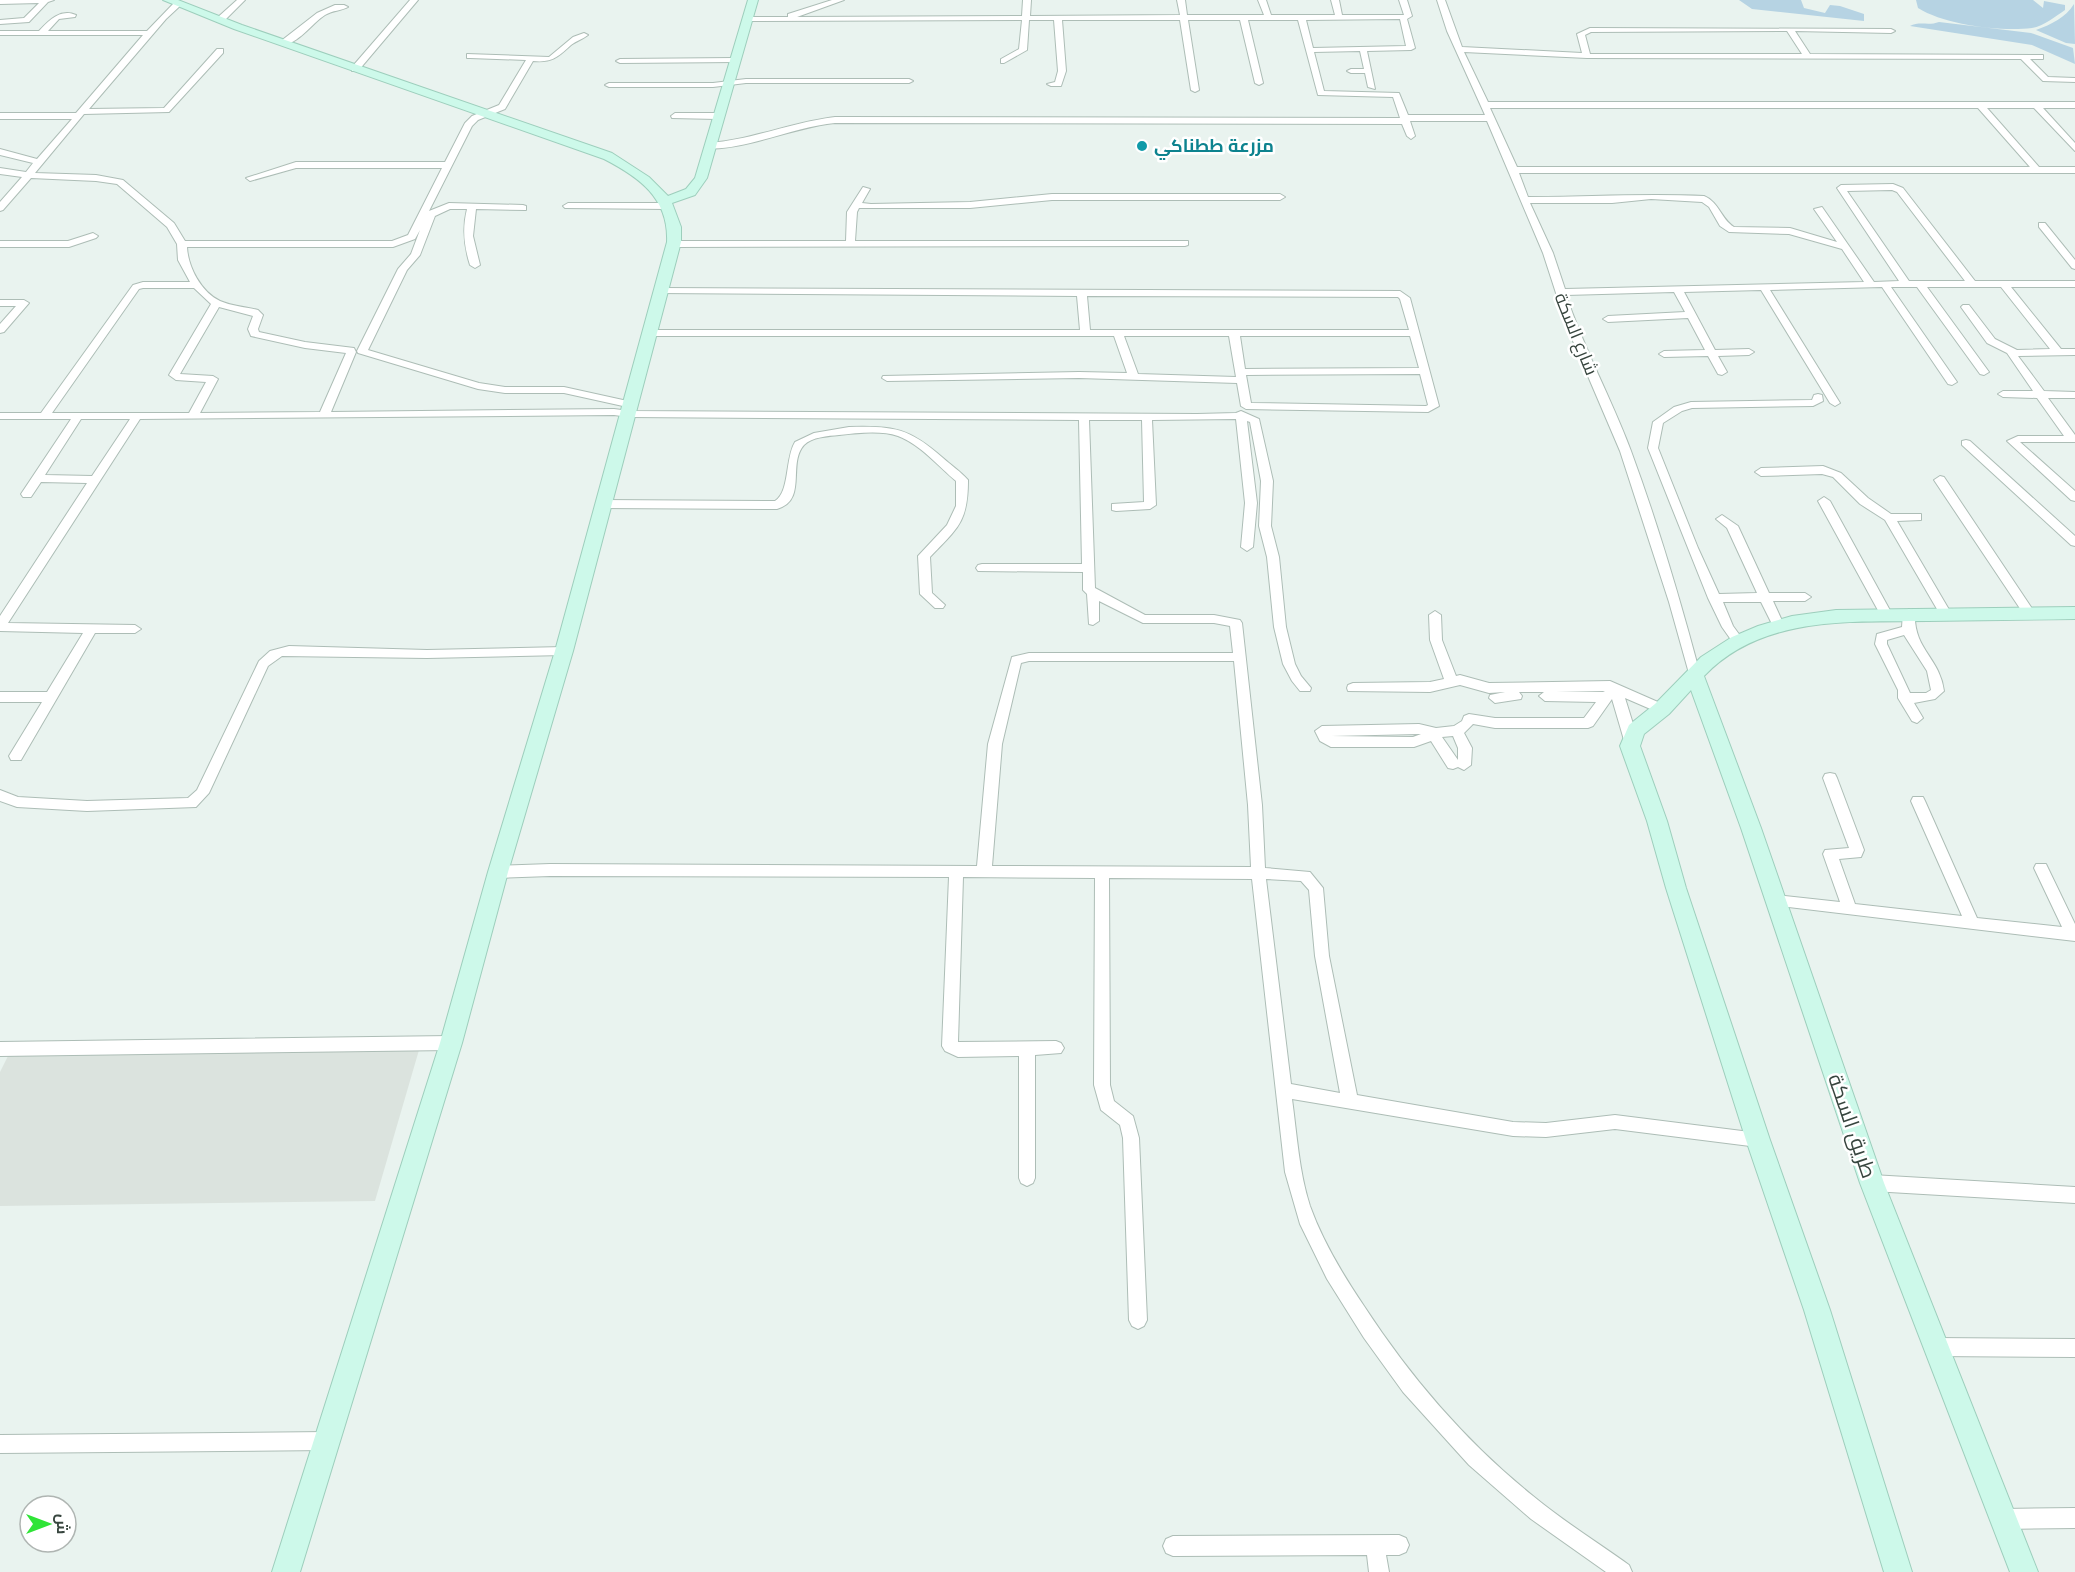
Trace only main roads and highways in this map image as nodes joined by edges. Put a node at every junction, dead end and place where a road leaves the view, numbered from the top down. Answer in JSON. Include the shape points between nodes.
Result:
{"nodes":[{"id":1,"x":753,"y":0,"type":"edge"},
{"id":2,"x":173,"y":2,"type":"edge"},
{"id":3,"x":698,"y":185,"type":"junction"},
{"id":4,"x":666,"y":205,"type":"junction"},
{"id":5,"x":2075,"y":612,"type":"edge"},
{"id":6,"x":1694,"y":674,"type":"junction"},
{"id":7,"x":286,"y":1572,"type":"edge"},
{"id":8,"x":1898,"y":1572,"type":"edge"},
{"id":9,"x":2024,"y":1572,"type":"edge"}],
"edges":[{"from":1,"to":3,"type":"main road"},
{"from":2,"to":4,"type":"main road","via":[[589,148],[623,163],[642,177]]},
{"from":3,"to":4,"type":"main road","via":[[676,194]]},
{"from":3,"to":4,"type":"main road","via":[[678,205]]},
{"from":4,"to":7,"type":"main road","via":[[675,234],[631,410],[451,1043]]},
{"from":5,"to":6,"type":"main road","via":[[1945,613],[1908,622],[1886,614],[1821,617],[1778,626],[1738,641]]},
{"from":6,"to":8,"type":"main road","via":[[1662,709],[1635,730],[1632,753],[1813,1299]]},
{"from":6,"to":9,"type":"main road","name":"طريق السكة","via":[[1872,1183]]}]}
